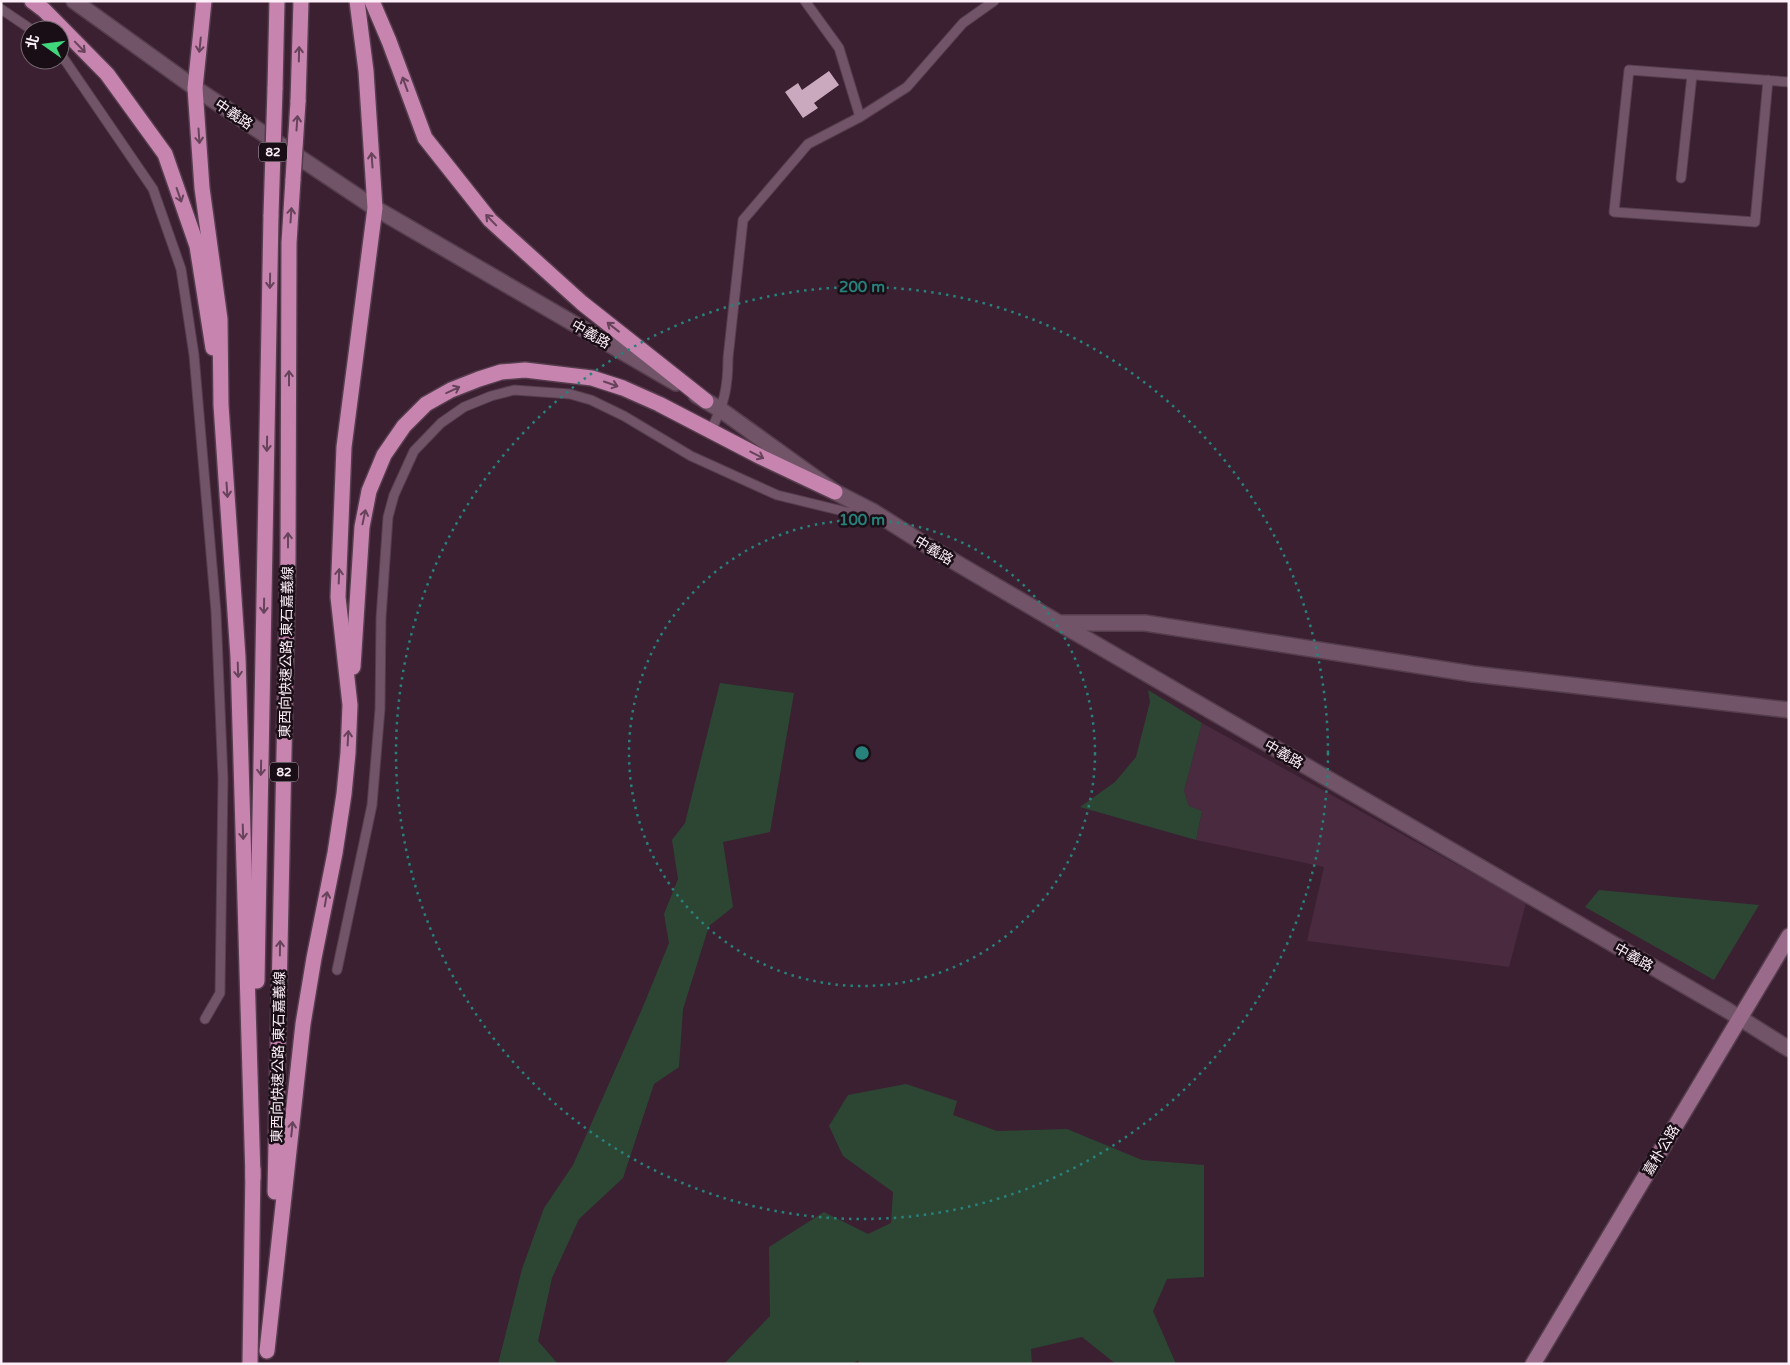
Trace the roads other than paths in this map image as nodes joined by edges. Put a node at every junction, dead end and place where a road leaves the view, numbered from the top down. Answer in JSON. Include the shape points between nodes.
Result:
{"nodes":[{"id":1,"x":32,"y":1,"type":"edge"},
{"id":2,"x":74,"y":1,"type":"edge"},
{"id":3,"x":204,"y":1,"type":"edge"},
{"id":4,"x":277,"y":1,"type":"edge"},
{"id":5,"x":301,"y":1,"type":"edge"},
{"id":6,"x":357,"y":1,"type":"edge"},
{"id":7,"x":372,"y":1,"type":"edge"},
{"id":8,"x":805,"y":1,"type":"edge"},
{"id":9,"x":994,"y":1,"type":"edge"},
{"id":10,"x":1,"y":10,"type":"edge"},
{"id":11,"x":20,"y":22,"type":"edge"},
{"id":12,"x":70,"y":68,"type":"edge"},
{"id":13,"x":1692,"y":75,"type":"junction"},
{"id":14,"x":1768,"y":80,"type":"junction"},
{"id":15,"x":1789,"y":82,"type":"edge"},
{"id":16,"x":195,"y":88,"type":"junction"},
{"id":17,"x":860,"y":117,"type":"junction"},
{"id":18,"x":1680,"y":178,"type":"dead end"},
{"id":19,"x":376,"y":208,"type":"junction"},
{"id":20,"x":706,"y":401,"type":"junction"},
{"id":21,"x":222,"y":405,"type":"junction"},
{"id":22,"x":721,"y":410,"type":"junction"},
{"id":23,"x":710,"y":432,"type":"junction"},
{"id":24,"x":835,"y":492,"type":"junction"},
{"id":25,"x":874,"y":512,"type":"junction"},
{"id":26,"x":1059,"y":623,"type":"junction"},
{"id":27,"x":350,"y":706,"type":"junction"},
{"id":28,"x":1789,"y":710,"type":"edge"},
{"id":29,"x":1789,"y":936,"type":"edge"},
{"id":30,"x":337,"y":970,"type":"dead end"},
{"id":31,"x":205,"y":1019,"type":"dead end"},
{"id":32,"x":1740,"y":1019,"type":"junction"},
{"id":33,"x":1789,"y":1049,"type":"edge"},
{"id":34,"x":253,"y":1178,"type":"junction"},
{"id":35,"x":267,"y":1358,"type":"edge"},
{"id":36,"x":250,"y":1364,"type":"edge"},
{"id":37,"x":1533,"y":1364,"type":"edge"}],
"edges":[{"from":1,"to":21,"type":"highway","one_way":true,"via":[[107,74],[165,154],[197,246]]},
{"from":2,"to":16,"type":"street","name":"中義路"},
{"from":3,"to":16,"type":"highway","one_way":true},
{"from":4,"to":34,"type":"highway","name":"東西向快速公路 東石嘉義線","number":"82","one_way":true,"bridge":true},
{"from":35,"to":5,"type":"highway","name":"東西向快速公路 東石嘉義線","number":"82","one_way":true,"bridge":true,"via":[[276,1168],[288,559],[289,242]]},
{"from":19,"to":6,"type":"highway","one_way":true,"via":[[366,71]]},
{"from":20,"to":7,"type":"highway","one_way":true,"via":[[582,303],[490,220],[425,138]]},
{"from":8,"to":17,"type":"lane","via":[[839,48]]},
{"from":9,"to":17,"type":"lane","via":[[963,24],[907,87]]},
{"from":10,"to":11,"type":"lane"},
{"from":12,"to":31,"type":"lane","via":[[153,189],[181,269],[194,355],[216,612],[223,779],[220,993]]},
{"from":13,"to":14,"type":"lane"},
{"from":13,"to":14,"type":"lane","via":[[1629,70],[1614,212],[1755,222]]},
{"from":13,"to":18,"type":"lane"},
{"from":14,"to":15,"type":"lane"},
{"from":16,"to":19,"type":"street","name":"中義路"},
{"from":16,"to":21,"type":"highway","one_way":true,"via":[[202,188],[220,319]]},
{"from":17,"to":22,"type":"lane","via":[[808,144],[743,220],[726,396]]},
{"from":19,"to":20,"type":"street","name":"中義路"},
{"from":27,"to":19,"type":"highway","one_way":true,"via":[[338,597],[344,447]]},
{"from":20,"to":22,"type":"street","name":"中義路"},
{"from":21,"to":34,"type":"highway","one_way":true,"via":[[238,657]]},
{"from":22,"to":23,"type":"lane"},
{"from":22,"to":24,"type":"street","name":"中義路"},
{"from":23,"to":24,"type":"highway","one_way":true},
{"from":27,"to":23,"type":"highway","one_way":true,"via":[[362,527],[369,491],[384,455],[404,426],[426,404],[451,390],[501,372],[548,372],[592,378],[623,388]]},
{"from":24,"to":25,"type":"street","name":"中義路"},
{"from":25,"to":26,"type":"street","name":"中義路"},
{"from":25,"to":30,"type":"lane","via":[[847,512],[776,495],[691,456],[624,416],[570,394],[514,390],[464,407],[441,423],[414,451],[388,517],[381,618],[380,709],[372,805]]},
{"from":26,"to":28,"type":"street","via":[[1145,622],[1473,674]]},
{"from":26,"to":32,"type":"street","name":"中義路"},
{"from":35,"to":27,"type":"highway","one_way":true,"via":[[303,1024],[344,794]]},
{"from":29,"to":32,"type":"main road","name":"嘉朴公路"},
{"from":32,"to":33,"type":"street","name":"中義路"},
{"from":32,"to":37,"type":"main road","name":"嘉朴公路"},
{"from":34,"to":36,"type":"highway","name":"東西向快速公路 東石嘉義線","number":"82"}]}
